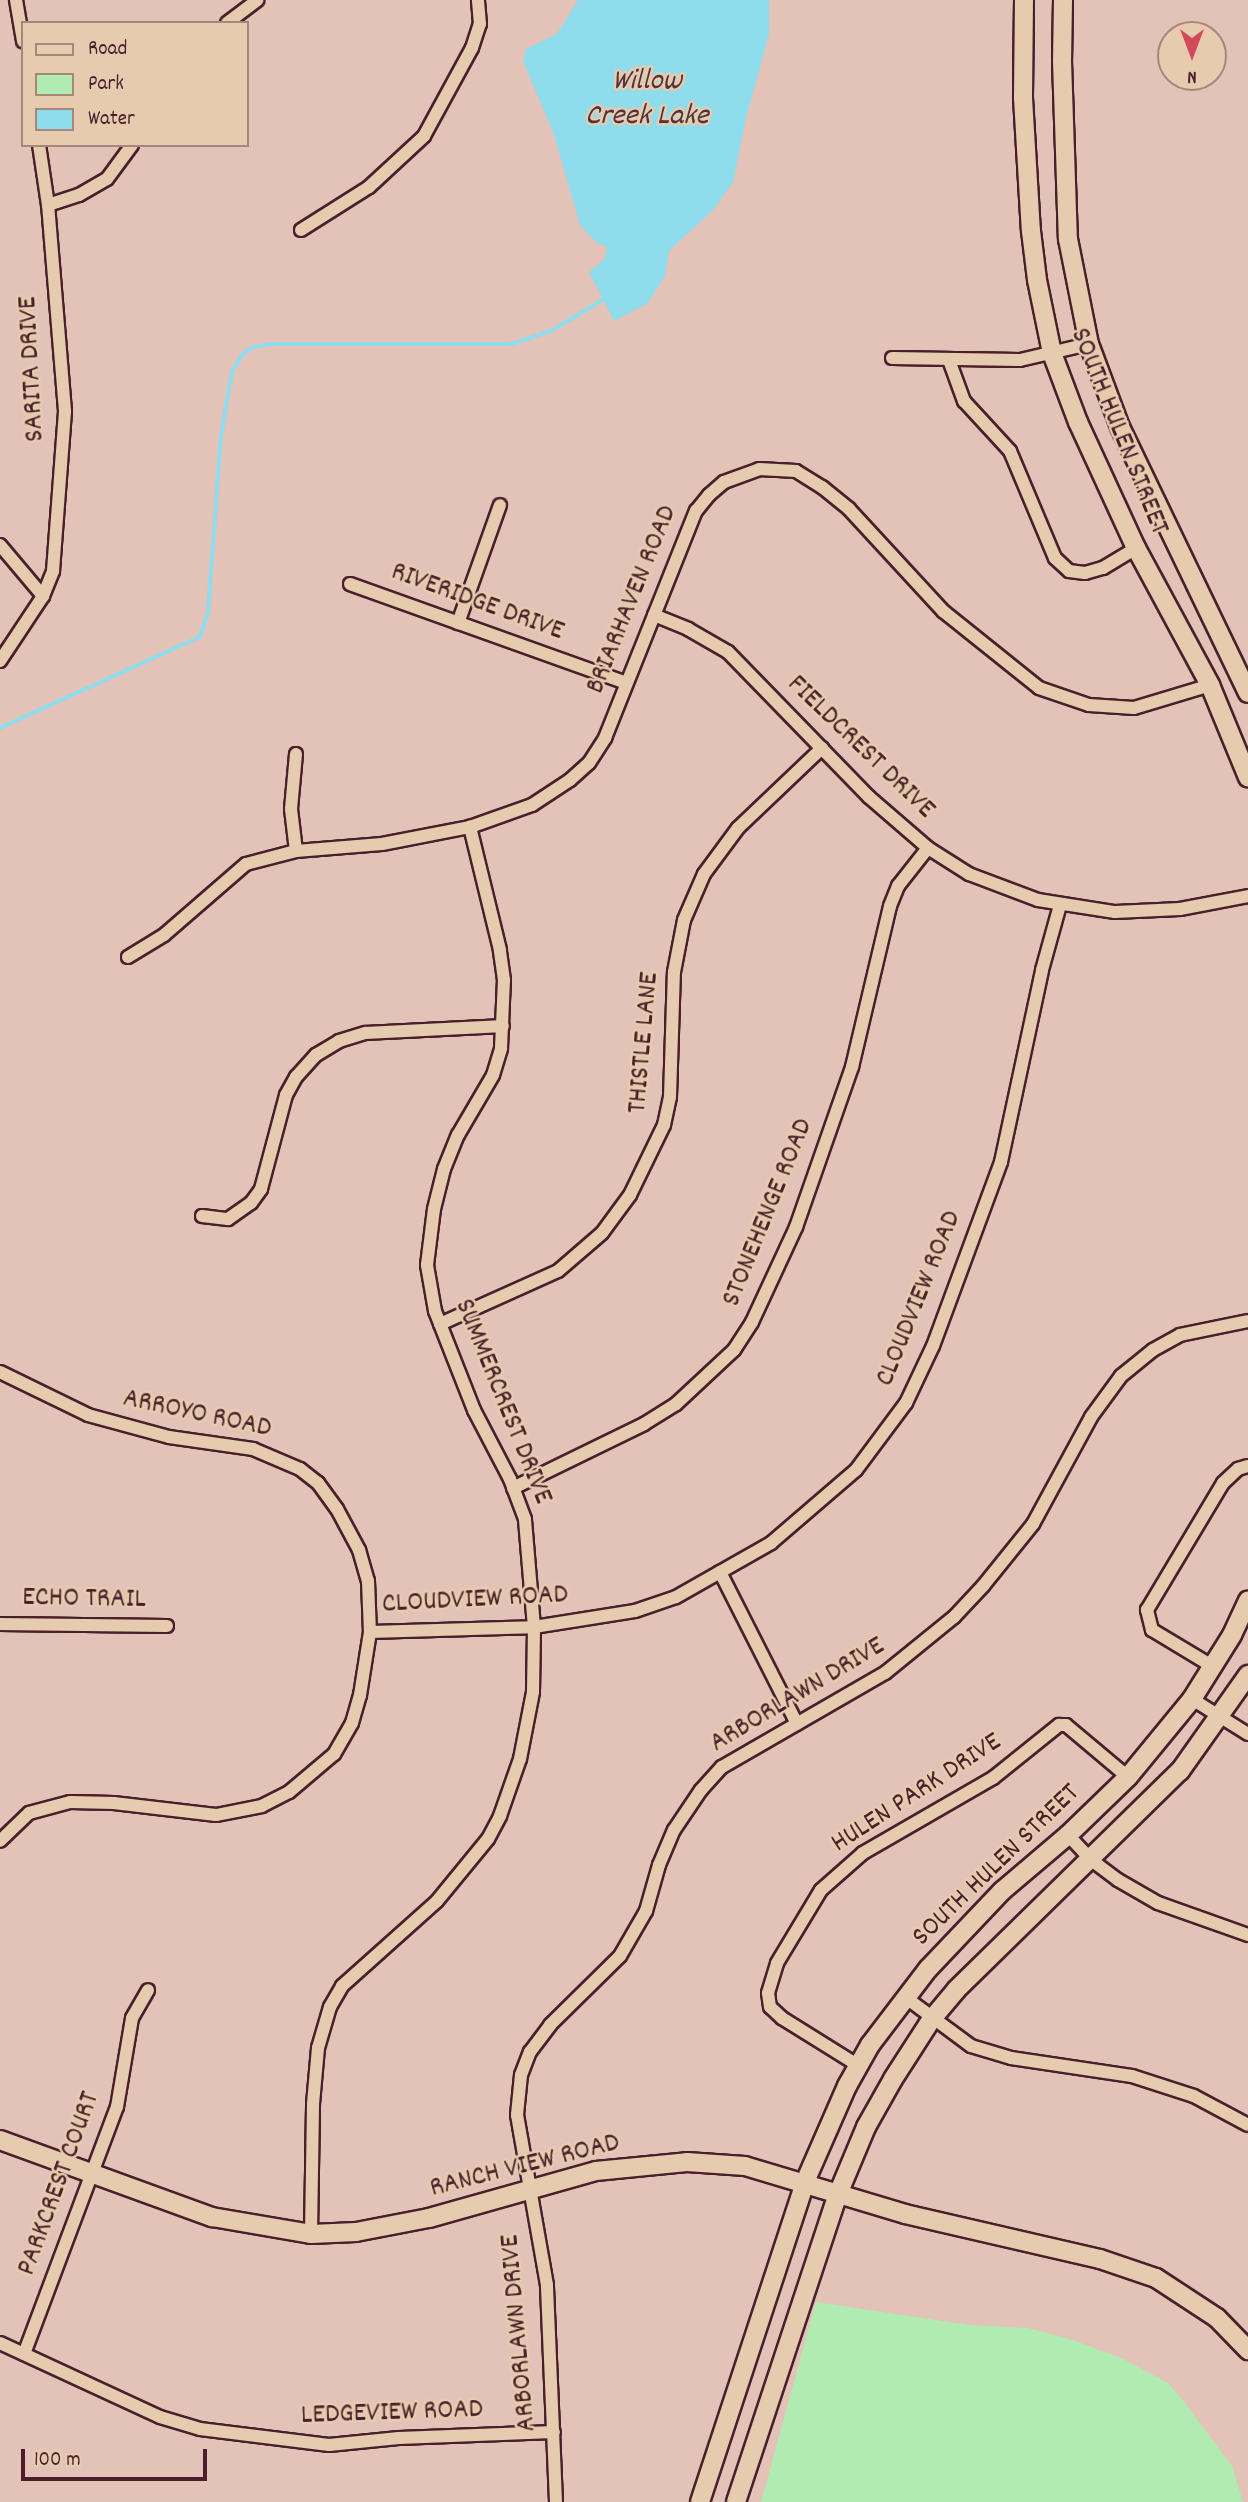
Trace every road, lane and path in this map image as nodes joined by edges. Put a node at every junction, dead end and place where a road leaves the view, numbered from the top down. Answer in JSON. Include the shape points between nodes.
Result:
{"nodes":[{"id":1,"x":16,"y":0,"type":"edge"},
{"id":2,"x":257,"y":0,"type":"edge"},
{"id":3,"x":478,"y":0,"type":"edge"},
{"id":4,"x":1024,"y":0,"type":"edge"},
{"id":5,"x":1063,"y":0,"type":"edge"},
{"id":6,"x":230,"y":21,"type":"edge"},
{"id":7,"x":21,"y":29,"type":"edge"},
{"id":8,"x":38,"y":147,"type":"edge"},
{"id":9,"x":131,"y":147,"type":"edge"},
{"id":10,"x":47,"y":205,"type":"junction"},
{"id":11,"x":301,"y":230,"type":"dead end"},
{"id":12,"x":1089,"y":344,"type":"junction"},
{"id":13,"x":1052,"y":353,"type":"junction"},
{"id":14,"x":892,"y":358,"type":"dead end"},
{"id":15,"x":949,"y":360,"type":"junction"},
{"id":16,"x":500,"y":505,"type":"dead end"},
{"id":17,"x":0,"y":545,"type":"edge"},
{"id":18,"x":1136,"y":548,"type":"junction"},
{"id":19,"x":350,"y":584,"type":"dead end"},
{"id":20,"x":43,"y":596,"type":"junction"},
{"id":21,"x":654,"y":615,"type":"junction"},
{"id":22,"x":458,"y":623,"type":"junction"},
{"id":23,"x":0,"y":660,"type":"edge"},
{"id":24,"x":1243,"y":672,"type":"edge"},
{"id":25,"x":626,"y":683,"type":"junction"},
{"id":26,"x":1210,"y":685,"type":"junction"},
{"id":27,"x":1248,"y":693,"type":"edge"},
{"id":28,"x":822,"y":748,"type":"junction"},
{"id":29,"x":296,"y":754,"type":"dead end"},
{"id":30,"x":1248,"y":777,"type":"edge"},
{"id":31,"x":470,"y":827,"type":"junction"},
{"id":32,"x":928,"y":848,"type":"junction"},
{"id":33,"x":296,"y":851,"type":"junction"},
{"id":34,"x":1248,"y":896,"type":"edge"},
{"id":35,"x":1060,"y":905,"type":"junction"},
{"id":36,"x":128,"y":957,"type":"dead end"},
{"id":37,"x":503,"y":1027,"type":"junction"},
{"id":38,"x":202,"y":1216,"type":"dead end"},
{"id":39,"x":1248,"y":1321,"type":"edge"},
{"id":40,"x":440,"y":1324,"type":"junction"},
{"id":41,"x":0,"y":1372,"type":"edge"},
{"id":42,"x":1248,"y":1466,"type":"edge"},
{"id":43,"x":513,"y":1488,"type":"junction"},
{"id":44,"x":720,"y":1572,"type":"junction"},
{"id":45,"x":1248,"y":1600,"type":"edge"},
{"id":46,"x":0,"y":1624,"type":"edge"},
{"id":47,"x":167,"y":1626,"type":"dead end"},
{"id":48,"x":534,"y":1627,"type":"junction"},
{"id":49,"x":370,"y":1632,"type":"junction"},
{"id":50,"x":1212,"y":1666,"type":"junction"},
{"id":51,"x":1248,"y":1675,"type":"edge"},
{"id":52,"x":1192,"y":1699,"type":"junction"},
{"id":53,"x":1220,"y":1717,"type":"junction"},
{"id":54,"x":797,"y":1724,"type":"junction"},
{"id":55,"x":1248,"y":1734,"type":"edge"},
{"id":56,"x":1128,"y":1777,"type":"junction"},
{"id":57,"x":1068,"y":1835,"type":"junction"},
{"id":58,"x":0,"y":1841,"type":"edge"},
{"id":59,"x":1090,"y":1859,"type":"junction"},
{"id":60,"x":1248,"y":1936,"type":"edge"},
{"id":61,"x":148,"y":1990,"type":"dead end"},
{"id":62,"x":905,"y":1997,"type":"junction"},
{"id":63,"x":932,"y":2020,"type":"junction"},
{"id":64,"x":859,"y":2066,"type":"junction"},
{"id":65,"x":1248,"y":2124,"type":"edge"},
{"id":66,"x":0,"y":2140,"type":"edge"},
{"id":67,"x":91,"y":2171,"type":"junction"},
{"id":68,"x":804,"y":2182,"type":"junction"},
{"id":69,"x":528,"y":2190,"type":"junction"},
{"id":70,"x":838,"y":2194,"type":"junction"},
{"id":71,"x":311,"y":2234,"type":"junction"},
{"id":72,"x":0,"y":2343,"type":"edge"},
{"id":73,"x":1248,"y":2350,"type":"edge"},
{"id":74,"x":24,"y":2354,"type":"junction"},
{"id":75,"x":554,"y":2432,"type":"junction"},
{"id":76,"x":556,"y":2502,"type":"edge"},
{"id":77,"x":700,"y":2502,"type":"edge"},
{"id":78,"x":736,"y":2502,"type":"edge"}],
"edges":[{"from":1,"to":7,"type":"street"},
{"from":2,"to":6,"type":"street"},
{"from":3,"to":11,"type":"street","via":[[480,24],[472,48],[424,136],[369,187]]},
{"from":4,"to":13,"type":"main road","name":"SOUTH HULEN STREET","via":[[1023,99],[1031,231]]},
{"from":5,"to":12,"type":"main road","name":"SOUTH HULEN STREET","via":[[1068,240]]},
{"from":8,"to":10,"type":"street","name":"SARITA DRIVE"},
{"from":9,"to":10,"type":"street","via":[[107,179],[79,195]]},
{"from":10,"to":20,"type":"street","name":"SARITA DRIVE","via":[[65,411],[53,571]]},
{"from":12,"to":13,"type":"street"},
{"from":12,"to":24,"type":"main road","name":"SOUTH HULEN STREET","via":[[1120,427]]},
{"from":13,"to":15,"type":"street","via":[[1020,360]]},
{"from":13,"to":18,"type":"main road","name":"SOUTH HULEN STREET"},
{"from":14,"to":15,"type":"street"},
{"from":15,"to":18,"type":"street","via":[[964,401],[1010,451],[1055,558],[1069,571],[1084,573],[1103,568]]},
{"from":16,"to":22,"type":"street"},
{"from":17,"to":20,"type":"street"},
{"from":18,"to":26,"type":"main road","name":"SOUTH HULEN STREET"},
{"from":19,"to":22,"type":"street","name":"RIVERIDGE DRIVE"},
{"from":20,"to":23,"type":"street","name":"SARITA DRIVE"},
{"from":21,"to":25,"type":"street","name":"BRIARHAVEN ROAD"},
{"from":21,"to":26,"type":"street","name":"BRIARHAVEN ROAD","via":[[696,511],[709,495],[739,474],[780,468],[796,471],[849,509],[943,611],[1038,688],[1089,705],[1134,708]]},
{"from":21,"to":28,"type":"street","name":"FIELDCREST DRIVE","via":[[728,652]]},
{"from":22,"to":25,"type":"street","name":"RIVERIDGE DRIVE"},
{"from":24,"to":26,"type":"main road","name":"BRIARHAVEN ROAD"},
{"from":24,"to":27,"type":"main road","name":"SOUTH HULEN STREET"},
{"from":25,"to":31,"type":"street","name":"BRIARHAVEN ROAD","via":[[606,738],[589,763],[532,805]]},
{"from":26,"to":30,"type":"main road","name":"SOUTH HULEN STREET"},
{"from":28,"to":32,"type":"street","name":"FIELDCREST DRIVE"},
{"from":28,"to":40,"type":"street","name":"THISTLE LANE","via":[[738,828],[704,874],[684,920],[674,972],[670,1097],[664,1125],[630,1195],[602,1233],[558,1271]]},
{"from":29,"to":33,"type":"street","via":[[290,809]]},
{"from":31,"to":33,"type":"street","name":"BRIARHAVEN ROAD","via":[[382,844]]},
{"from":31,"to":37,"type":"street","name":"SUMMERCREST DRIVE","via":[[500,950]]},
{"from":32,"to":35,"type":"street","name":"FIELDCREST DRIVE","via":[[994,885]]},
{"from":32,"to":43,"type":"street","name":"STONEHENGE ROAD","via":[[898,886],[890,906],[852,1067],[796,1227],[734,1350],[676,1404],[644,1424]]},
{"from":33,"to":36,"type":"street","name":"BRIARHAVEN ROAD","via":[[246,864],[164,935]]},
{"from":34,"to":35,"type":"street","name":"FIELDCREST DRIVE","via":[[1150,912]]},
{"from":35,"to":44,"type":"street","name":"CLOUDVIEW ROAD","via":[[1001,1162],[933,1346],[906,1403],[832,1494],[771,1543]]},
{"from":37,"to":38,"type":"street","via":[[366,1034],[339,1041],[316,1055],[286,1095],[261,1189],[251,1203],[228,1219]]},
{"from":37,"to":40,"type":"street","name":"SUMMERCREST DRIVE","via":[[493,1074],[458,1135],[434,1209],[427,1265]]},
{"from":39,"to":54,"type":"street","name":"ARBORLAWN DRIVE","via":[[1180,1335],[1121,1376],[1091,1417],[1033,1524],[968,1603],[906,1658]]},
{"from":40,"to":43,"type":"street","name":"SUMMERCREST DRIVE","via":[[474,1410]]},
{"from":41,"to":49,"type":"street","name":"ARROYO ROAD","via":[[98,1418],[169,1437],[253,1449],[300,1469],[318,1483],[337,1509],[359,1550],[368,1581]]},
{"from":42,"to":50,"type":"street","via":[[1223,1483],[1147,1610],[1152,1630]]},
{"from":43,"to":48,"type":"street","name":"SUMMERCREST DRIVE","via":[[527,1532]]},
{"from":44,"to":48,"type":"street","name":"CLOUDVIEW ROAD","via":[[676,1597],[635,1611]]},
{"from":44,"to":54,"type":"street"},
{"from":45,"to":50,"type":"main road","name":"SOUTH HULEN STREET"},
{"from":46,"to":47,"type":"street","name":"ECHO TRAIL"},
{"from":48,"to":49,"type":"street","name":"CLOUDVIEW ROAD"},
{"from":48,"to":71,"type":"street","name":"SUMMERCREST DRIVE","via":[[528,1726],[500,1816],[488,1839],[437,1901],[342,1986],[330,2007],[318,2048],[313,2104]]},
{"from":49,"to":58,"type":"street","name":"ARROYO ROAD","via":[[352,1723],[334,1754],[289,1792],[262,1806],[216,1815],[114,1802],[70,1802],[29,1813]]},
{"from":50,"to":52,"type":"main road","name":"SOUTH HULEN STREET"},
{"from":51,"to":53,"type":"main road"},
{"from":52,"to":53,"type":"street"},
{"from":52,"to":56,"type":"main road","name":"SOUTH HULEN STREET"},
{"from":53,"to":55,"type":"street"},
{"from":53,"to":59,"type":"main road","via":[[1162,1791]]},
{"from":54,"to":69,"type":"street","name":"ARBORLAWN DRIVE","via":[[722,1767],[701,1790],[674,1830],[637,1930],[620,1956],[550,2025],[530,2052],[521,2075],[517,2115]]},
{"from":56,"to":57,"type":"main road","name":"SOUTH HULEN STREET"},
{"from":56,"to":64,"type":"street","name":"HULEN PARK DRIVE","via":[[1066,1726],[1059,1726],[993,1778],[863,1853],[821,1890],[777,1963],[768,1993],[770,2007]]},
{"from":57,"to":59,"type":"street"},
{"from":57,"to":62,"type":"main road","name":"SOUTH HULEN STREET","via":[[1002,1891]]},
{"from":59,"to":60,"type":"street","via":[[1158,1903]]},
{"from":59,"to":63,"type":"main road","via":[[998,1947]]},
{"from":61,"to":67,"type":"street","name":"PARKCREST COURT","via":[[132,2018],[117,2108]]},
{"from":62,"to":63,"type":"street"},
{"from":62,"to":64,"type":"main road","name":"SOUTH HULEN STREET"},
{"from":63,"to":65,"type":"street","via":[[971,2046],[1011,2058],[1132,2076],[1194,2096]]},
{"from":63,"to":70,"type":"main road","via":[[880,2099]]},
{"from":64,"to":68,"type":"main road","name":"SOUTH HULEN STREET"},
{"from":66,"to":67,"type":"main road","name":"RANCH VIEW ROAD"},
{"from":67,"to":71,"type":"main road","name":"RANCH VIEW ROAD","via":[[212,2217]]},
{"from":67,"to":74,"type":"street","name":"PARKCREST COURT"},
{"from":68,"to":69,"type":"main road","name":"RANCH VIEW ROAD","via":[[745,2166],[687,2162],[596,2171]]},
{"from":68,"to":70,"type":"main road","name":"RANCH VIEW ROAD"},
{"from":68,"to":77,"type":"main road","name":"SOUTH HULEN STREET"},
{"from":69,"to":71,"type":"main road","name":"RANCH VIEW ROAD","via":[[429,2218],[356,2232]]},
{"from":69,"to":75,"type":"street","name":"ARBORLAWN DRIVE","via":[[547,2286]]},
{"from":70,"to":73,"type":"main road","name":"RANCH VIEW ROAD","via":[[1100,2259],[1156,2278],[1217,2318]]},
{"from":70,"to":78,"type":"main road"},
{"from":72,"to":74,"type":"street","name":"LEDGEVIEW ROAD"},
{"from":74,"to":75,"type":"street","name":"LEDGEVIEW ROAD","via":[[160,2417],[200,2429],[289,2443],[329,2445]]},
{"from":75,"to":76,"type":"street","name":"ARBORLAWN DRIVE"}]}
